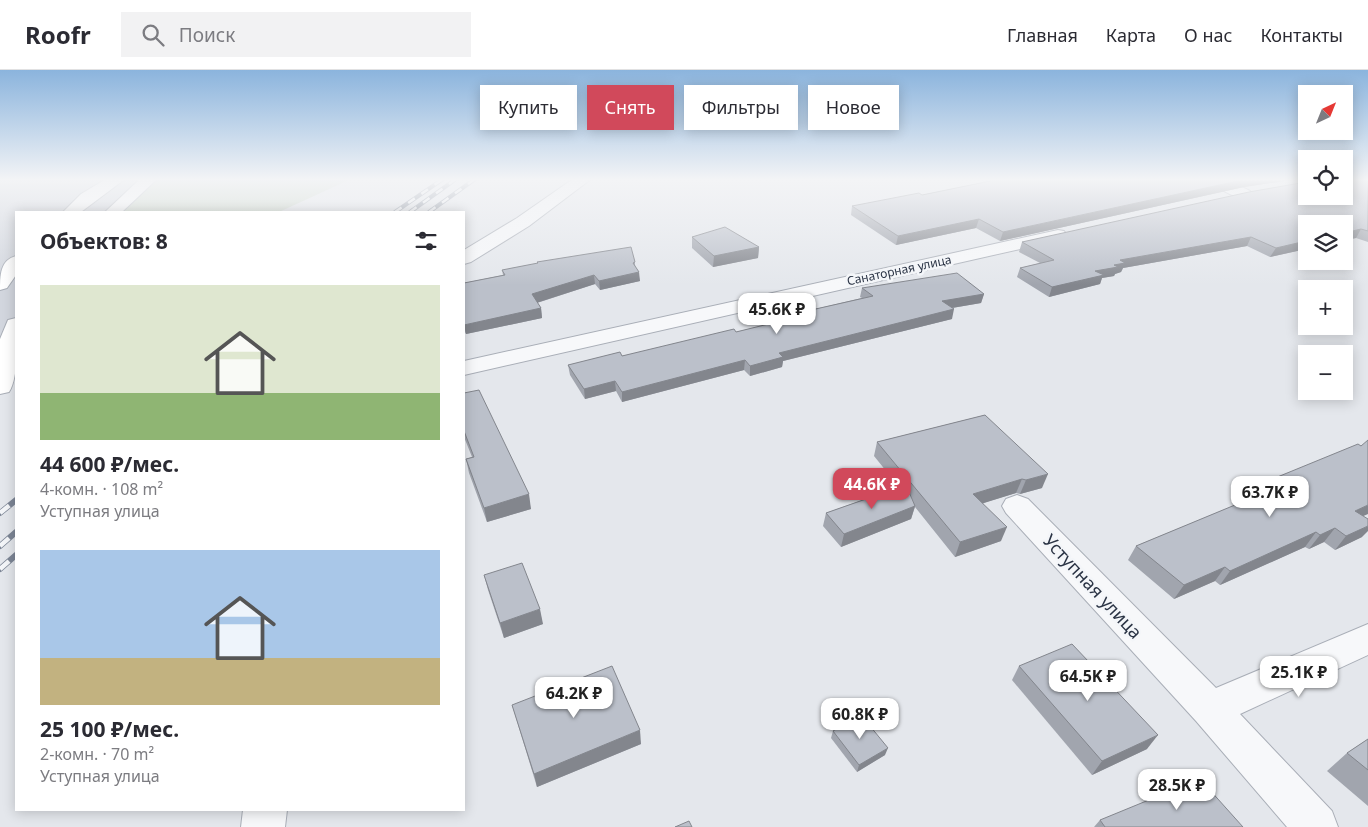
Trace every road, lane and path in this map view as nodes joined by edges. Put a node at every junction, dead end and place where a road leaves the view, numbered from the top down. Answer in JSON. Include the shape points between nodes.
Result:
{"nodes":[{"id":1,"x":534,"y":214,"type":"edge"},
{"id":2,"x":1080,"y":230,"type":"edge"},
{"id":3,"x":465,"y":257,"type":"edge"},
{"id":4,"x":15,"y":263,"type":"edge"},
{"id":5,"x":0,"y":284,"type":"edge"},
{"id":6,"x":15,"y":328,"type":"edge"},
{"id":7,"x":465,"y":368,"type":"edge"},
{"id":8,"x":0,"y":387,"type":"edge"},
{"id":9,"x":1017,"y":506,"type":"dead end"},
{"id":10,"x":1368,"y":639,"type":"edge"},
{"id":11,"x":1210,"y":709,"type":"junction"},
{"id":12,"x":265,"y":811,"type":"edge"},
{"id":13,"x":263,"y":827,"type":"edge"},
{"id":14,"x":1316,"y":827,"type":"edge"}],
"edges":[{"from":1,"to":3,"type":"street"},
{"from":2,"to":7,"type":"street","name":"Санаторная улица"},
{"from":4,"to":5,"type":"main road"},
{"from":6,"to":8,"type":"main road","via":[[4,360]]},
{"from":9,"to":11,"type":"street","name":"Уступная улица"},
{"from":10,"to":11,"type":"street"},
{"from":11,"to":14,"type":"street","name":"Уступная улица"},
{"from":12,"to":13,"type":"street"}]}
